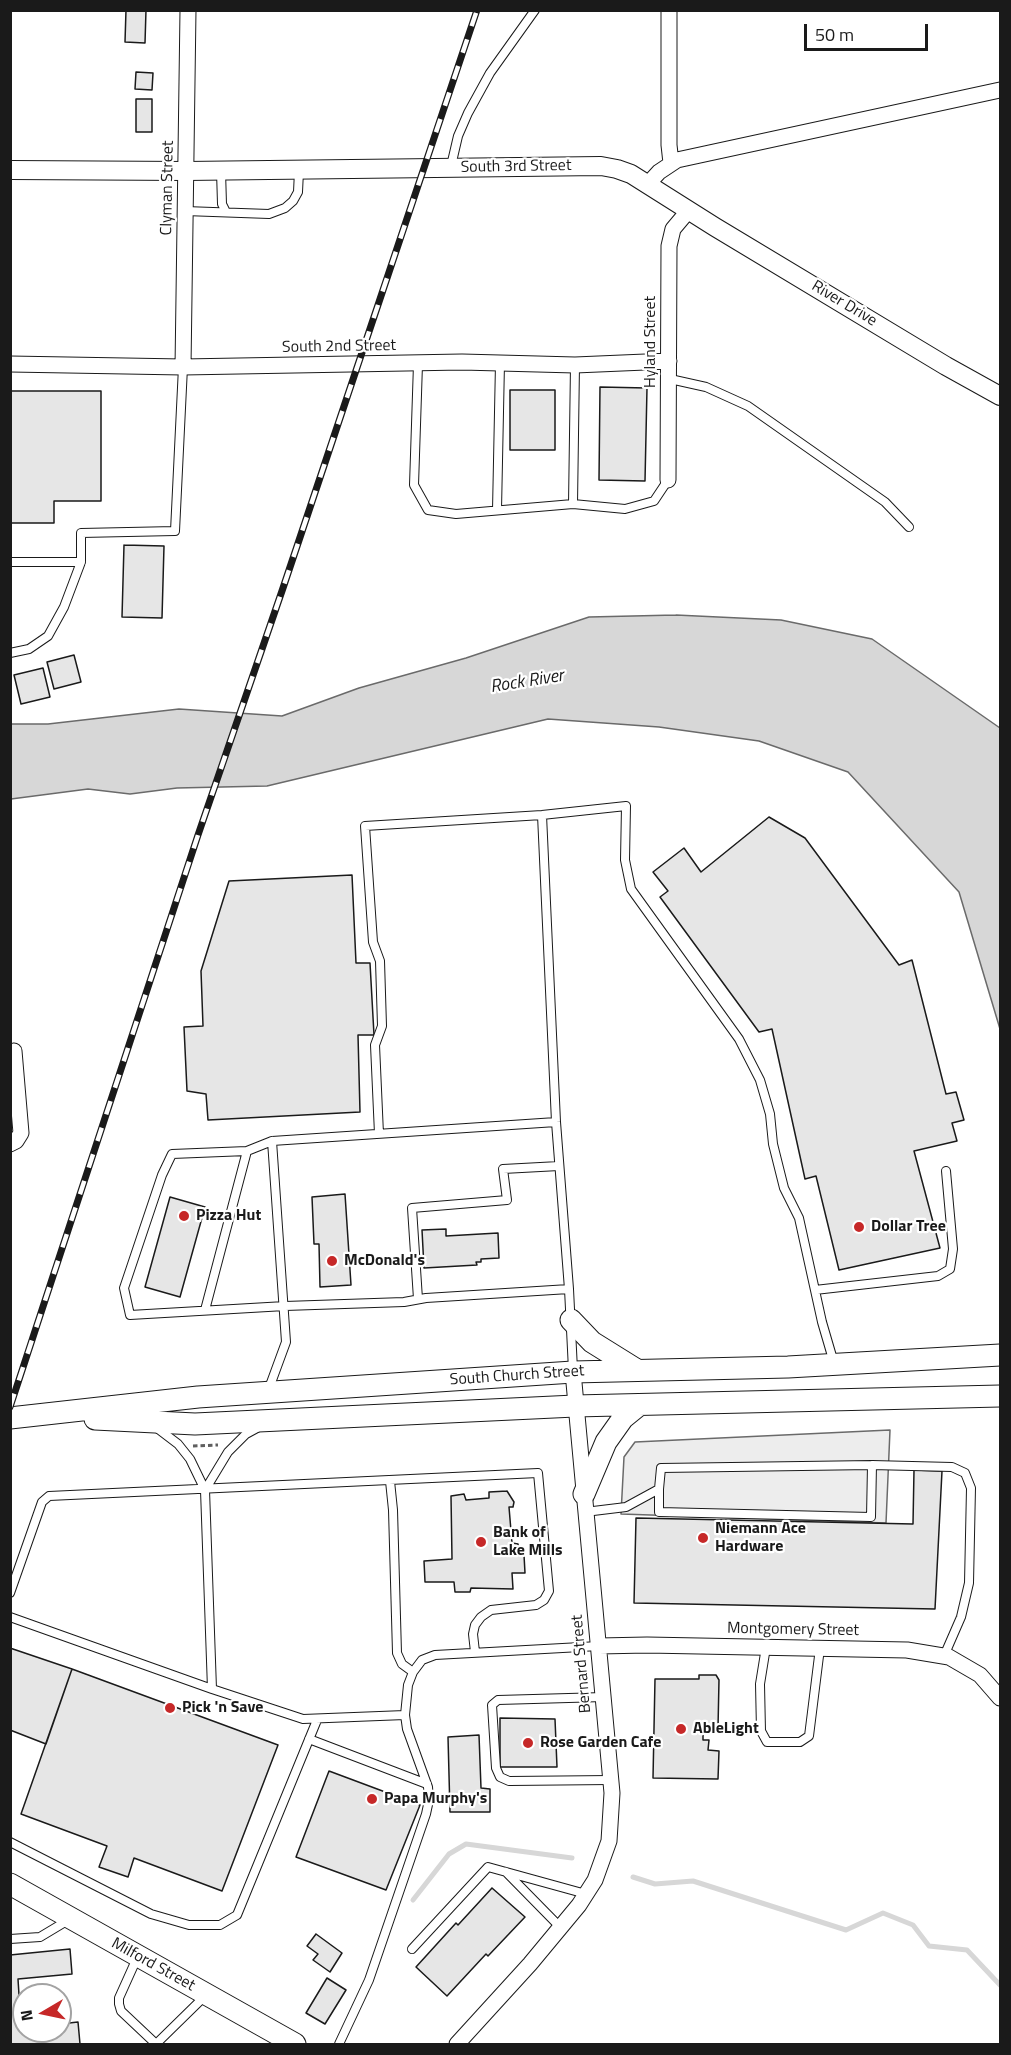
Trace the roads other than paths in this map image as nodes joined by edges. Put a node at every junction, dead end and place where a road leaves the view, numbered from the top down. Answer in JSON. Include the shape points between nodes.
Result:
{"nodes":[{"id":1,"x":188,"y":10,"type":"edge"},
{"id":2,"x":535,"y":10,"type":"edge"},
{"id":3,"x":669,"y":10,"type":"edge"},
{"id":4,"x":1000,"y":90,"type":"edge"},
{"id":5,"x":671,"y":163,"type":"junction"},
{"id":6,"x":451,"y":168,"type":"junction"},
{"id":7,"x":10,"y":170,"type":"edge"},
{"id":8,"x":298,"y":170,"type":"junction"},
{"id":9,"x":186,"y":171,"type":"junction"},
{"id":10,"x":221,"y":171,"type":"junction"},
{"id":11,"x":648,"y":184,"type":"junction"},
{"id":12,"x":688,"y":210,"type":"junction"},
{"id":13,"x":185,"y":211,"type":"junction"},
{"id":14,"x":226,"y":212,"type":"junction"},
{"id":15,"x":669,"y":361,"type":"junction"},
{"id":16,"x":500,"y":363,"type":"junction"},
{"id":17,"x":10,"y":364,"type":"edge"},
{"id":18,"x":418,"y":364,"type":"junction"},
{"id":19,"x":574,"y":365,"type":"junction"},
{"id":20,"x":183,"y":367,"type":"junction"},
{"id":21,"x":670,"y":379,"type":"junction"},
{"id":22,"x":1000,"y":396,"type":"edge"},
{"id":23,"x":668,"y":480,"type":"joint"},
{"id":24,"x":573,"y":504,"type":"junction"},
{"id":25,"x":497,"y":510,"type":"junction"},
{"id":26,"x":909,"y":527,"type":"dead end"},
{"id":27,"x":10,"y":562,"type":"edge"},
{"id":28,"x":81,"y":562,"type":"junction"},
{"id":29,"x":10,"y":653,"type":"edge"},
{"id":30,"x":542,"y":815,"type":"junction"},
{"id":31,"x":14,"y":1051,"type":"dead end"},
{"id":32,"x":556,"y":1122,"type":"junction"},
{"id":33,"x":379,"y":1134,"type":"junction"},
{"id":34,"x":272,"y":1141,"type":"junction"},
{"id":35,"x":13,"y":1143,"type":"edge"},
{"id":36,"x":248,"y":1151,"type":"junction"},
{"id":37,"x":559,"y":1166,"type":"junction"},
{"id":38,"x":946,"y":1171,"type":"dead end"},
{"id":39,"x":569,"y":1289,"type":"junction"},
{"id":40,"x":815,"y":1290,"type":"junction"},
{"id":41,"x":418,"y":1299,"type":"junction"},
{"id":42,"x":285,"y":1306,"type":"junction"},
{"id":43,"x":205,"y":1310,"type":"junction"},
{"id":44,"x":571,"y":1320,"type":"junction"},
{"id":45,"x":1000,"y":1355,"type":"edge"},
{"id":46,"x":835,"y":1364,"type":"junction"},
{"id":47,"x":637,"y":1370,"type":"junction"},
{"id":48,"x":573,"y":1372,"type":"junction"},
{"id":49,"x":267,"y":1392,"type":"junction"},
{"id":50,"x":1000,"y":1396,"type":"edge"},
{"id":51,"x":639,"y":1405,"type":"junction"},
{"id":52,"x":575,"y":1406,"type":"junction"},
{"id":53,"x":34,"y":1417,"type":"junction"},
{"id":54,"x":10,"y":1418,"type":"edge"},
{"id":55,"x":276,"y":1420,"type":"junction"},
{"id":56,"x":147,"y":1422,"type":"junction"},
{"id":57,"x":872,"y":1465,"type":"junction"},
{"id":58,"x":390,"y":1480,"type":"junction"},
{"id":59,"x":659,"y":1489,"type":"junction"},
{"id":60,"x":205,"y":1490,"type":"junction"},
{"id":61,"x":585,"y":1503,"type":"junction"},
{"id":62,"x":10,"y":1593,"type":"edge"},
{"id":63,"x":10,"y":1617,"type":"edge"},
{"id":64,"x":599,"y":1646,"type":"junction"},
{"id":65,"x":766,"y":1647,"type":"junction"},
{"id":66,"x":820,"y":1648,"type":"junction"},
{"id":67,"x":475,"y":1652,"type":"junction"},
{"id":68,"x":944,"y":1656,"type":"junction"},
{"id":69,"x":413,"y":1672,"type":"junction"},
{"id":70,"x":212,"y":1689,"type":"junction"},
{"id":71,"x":604,"y":1697,"type":"junction"},
{"id":72,"x":1000,"y":1698,"type":"edge"},
{"id":73,"x":405,"y":1715,"type":"junction"},
{"id":74,"x":317,"y":1720,"type":"junction"},
{"id":75,"x":309,"y":1739,"type":"junction"},
{"id":76,"x":611,"y":1780,"type":"junction"},
{"id":77,"x":427,"y":1784,"type":"junction"},
{"id":78,"x":10,"y":1842,"type":"edge"},
{"id":79,"x":505,"y":1871,"type":"junction"},
{"id":80,"x":10,"y":1884,"type":"edge"},
{"id":81,"x":586,"y":1894,"type":"junction"},
{"id":82,"x":72,"y":1918,"type":"junction"},
{"id":83,"x":561,"y":1928,"type":"junction"},
{"id":84,"x":10,"y":1939,"type":"edge"},
{"id":85,"x":412,"y":1949,"type":"dead end"},
{"id":86,"x":138,"y":1957,"type":"junction"},
{"id":87,"x":207,"y":1995,"type":"junction"},
{"id":88,"x":156,"y":2044,"type":"edge"},
{"id":89,"x":295,"y":2044,"type":"edge"},
{"id":90,"x":339,"y":2044,"type":"edge"},
{"id":91,"x":457,"y":2044,"type":"edge"}],
"edges":[{"from":1,"to":9,"type":"street","name":"Clyman Street"},
{"from":2,"to":6,"type":"lane","via":[[468,112]]},
{"from":3,"to":5,"type":"street"},
{"from":4,"to":5,"type":"street"},
{"from":5,"to":11,"type":"street"},
{"from":6,"to":8,"type":"street","name":"South 3rd Street"},
{"from":6,"to":11,"type":"street","name":"South 3rd Street","via":[[602,166],[631,174]]},
{"from":7,"to":9,"type":"street","name":"South 3rd Street"},
{"from":8,"to":10,"type":"street","name":"South 3rd Street"},
{"from":8,"to":14,"type":"lane","via":[[298,192],[285,208],[269,214]]},
{"from":9,"to":10,"type":"street","name":"South 3rd Street"},
{"from":9,"to":13,"type":"street","name":"Clyman Street"},
{"from":10,"to":14,"type":"lane","via":[[222,204]]},
{"from":11,"to":12,"type":"street","name":"South 3rd Street"},
{"from":12,"to":15,"type":"street","name":"Hyland Street","via":[[673,229],[669,246]]},
{"from":12,"to":22,"type":"street","name":"River Drive"},
{"from":13,"to":14,"type":"lane"},
{"from":13,"to":20,"type":"street","name":"Clyman Street"},
{"from":15,"to":19,"type":"street","name":"South 2nd Street"},
{"from":15,"to":21,"type":"street","name":"Hyland Street"},
{"from":16,"to":18,"type":"street","name":"South 2nd Street"},
{"from":16,"to":19,"type":"street","name":"South 2nd Street"},
{"from":16,"to":25,"type":"lane"},
{"from":17,"to":20,"type":"street","name":"South 2nd Street"},
{"from":18,"to":20,"type":"street","name":"South 2nd Street"},
{"from":18,"to":25,"type":"lane","via":[[414,485],[428,510],[456,514]]},
{"from":19,"to":24,"type":"lane"},
{"from":20,"to":28,"type":"lane","via":[[175,531],[81,533]]},
{"from":21,"to":23,"type":"street","name":"Hyland Street"},
{"from":21,"to":26,"type":"lane","via":[[706,387],[755,410],[885,502]]},
{"from":23,"to":24,"type":"lane","via":[[654,501],[625,509]]},
{"from":24,"to":25,"type":"lane"},
{"from":27,"to":28,"type":"lane"},
{"from":28,"to":29,"type":"lane","via":[[48,636],[29,649]]},
{"from":30,"to":32,"type":"lane"},
{"from":30,"to":33,"type":"lane","via":[[365,826],[373,942],[380,961],[382,1026],[375,1046]]},
{"from":30,"to":40,"type":"lane","via":[[626,806],[625,860],[631,889],[739,1039],[760,1080],[784,1188],[799,1218]]},
{"from":31,"to":35,"type":"street","via":[[21,1133]]},
{"from":32,"to":33,"type":"lane"},
{"from":32,"to":37,"type":"lane"},
{"from":33,"to":34,"type":"lane"},
{"from":34,"to":36,"type":"lane"},
{"from":34,"to":42,"type":"lane"},
{"from":36,"to":43,"type":"lane"},
{"from":36,"to":43,"type":"lane","via":[[172,1154],[124,1288],[130,1315]]},
{"from":37,"to":39,"type":"lane"},
{"from":37,"to":41,"type":"lane","via":[[503,1168],[507,1200],[412,1208]]},
{"from":38,"to":40,"type":"lane","via":[[950,1269],[938,1276]]},
{"from":39,"to":41,"type":"lane"},
{"from":39,"to":44,"type":"lane"},
{"from":40,"to":46,"type":"lane"},
{"from":41,"to":42,"type":"lane"},
{"from":42,"to":43,"type":"lane"},
{"from":42,"to":49,"type":"lane","via":[[286,1342]]},
{"from":44,"to":47,"type":"main road","via":[[592,1342]]},
{"from":44,"to":48,"type":"lane"},
{"from":45,"to":46,"type":"main road","name":"South Church Street"},
{"from":46,"to":47,"type":"main road","name":"South Church Street"},
{"from":47,"to":48,"type":"main road","name":"South Church Street"},
{"from":48,"to":49,"type":"main road","name":"South Church Street"},
{"from":48,"to":52,"type":"street","name":"Bernard Street"},
{"from":49,"to":53,"type":"main road","name":"South Church Street"},
{"from":50,"to":51,"type":"main road","name":"South Church Street"},
{"from":51,"to":52,"type":"main road","name":"South Church Street"},
{"from":51,"to":61,"type":"main road","via":[[623,1418],[606,1442]]},
{"from":52,"to":55,"type":"main road","name":"South Church Street"},
{"from":52,"to":61,"type":"street","name":"Bernard Street"},
{"from":53,"to":54,"type":"main road","name":"South Church Street"},
{"from":53,"to":56,"type":"main road","name":"South Church Street"},
{"from":55,"to":56,"type":"main road","name":"South Church Street"},
{"from":55,"to":60,"type":"lane","via":[[236,1443]]},
{"from":56,"to":60,"type":"lane","via":[[178,1444]]},
{"from":57,"to":59,"type":"lane","via":[[661,1468]]},
{"from":57,"to":59,"type":"lane","via":[[871,1517],[659,1512]]},
{"from":57,"to":68,"type":"lane","via":[[952,1467],[965,1473],[968,1480],[969,1583],[961,1617]]},
{"from":58,"to":60,"type":"lane"},
{"from":58,"to":67,"type":"lane","via":[[538,1473],[549,1591],[536,1605],[491,1610],[481,1617],[473,1634]]},
{"from":58,"to":69,"type":"lane","via":[[397,1653],[402,1664]]},
{"from":59,"to":61,"type":"lane","via":[[626,1507]]},
{"from":60,"to":62,"type":"lane","via":[[49,1496],[42,1502]]},
{"from":60,"to":70,"type":"lane"},
{"from":61,"to":64,"type":"street","name":"Bernard Street"},
{"from":63,"to":70,"type":"lane"},
{"from":64,"to":65,"type":"street","name":"Montgomery Street"},
{"from":64,"to":67,"type":"lane"},
{"from":64,"to":71,"type":"street","name":"Bernard Street"},
{"from":65,"to":66,"type":"street","name":"Montgomery Street"},
{"from":65,"to":66,"type":"lane","via":[[760,1684],[761,1731],[767,1742],[800,1742],[809,1736]]},
{"from":66,"to":68,"type":"street","name":"Montgomery Street","via":[[907,1650]]},
{"from":67,"to":69,"type":"lane","via":[[435,1655],[422,1660]]},
{"from":68,"to":72,"type":"street","name":"Montgomery Street","via":[[980,1675]]},
{"from":69,"to":73,"type":"lane"},
{"from":70,"to":74,"type":"lane","via":[[292,1717]]},
{"from":71,"to":76,"type":"street","name":"Bernard Street"},
{"from":71,"to":76,"type":"lane","via":[[498,1700],[492,1705],[496,1768],[500,1777],[509,1782]]},
{"from":73,"to":74,"type":"lane"},
{"from":73,"to":77,"type":"lane"},
{"from":74,"to":75,"type":"lane"},
{"from":75,"to":77,"type":"lane"},
{"from":75,"to":78,"type":"lane","via":[[237,1915],[219,1925],[189,1925],[151,1914]]},
{"from":76,"to":81,"type":"street","name":"Bernard Street","via":[[609,1841]]},
{"from":77,"to":90,"type":"lane","via":[[429,1800],[422,1826],[369,1980]]},
{"from":79,"to":81,"type":"lane"},
{"from":79,"to":83,"type":"lane"},
{"from":79,"to":85,"type":"lane","via":[[488,1867]]},
{"from":80,"to":82,"type":"main road","name":"Milford Street"},
{"from":81,"to":83,"type":"street","name":"Bernard Street"},
{"from":82,"to":84,"type":"lane","via":[[40,1937]]},
{"from":82,"to":86,"type":"main road","name":"Milford Street"},
{"from":83,"to":91,"type":"street","name":"Bernard Street"},
{"from":86,"to":87,"type":"main road","name":"Milford Street"},
{"from":86,"to":88,"type":"lane","via":[[119,2004],[121,2012]]},
{"from":87,"to":88,"type":"lane"},
{"from":87,"to":89,"type":"main road","name":"Milford Street"}]}
